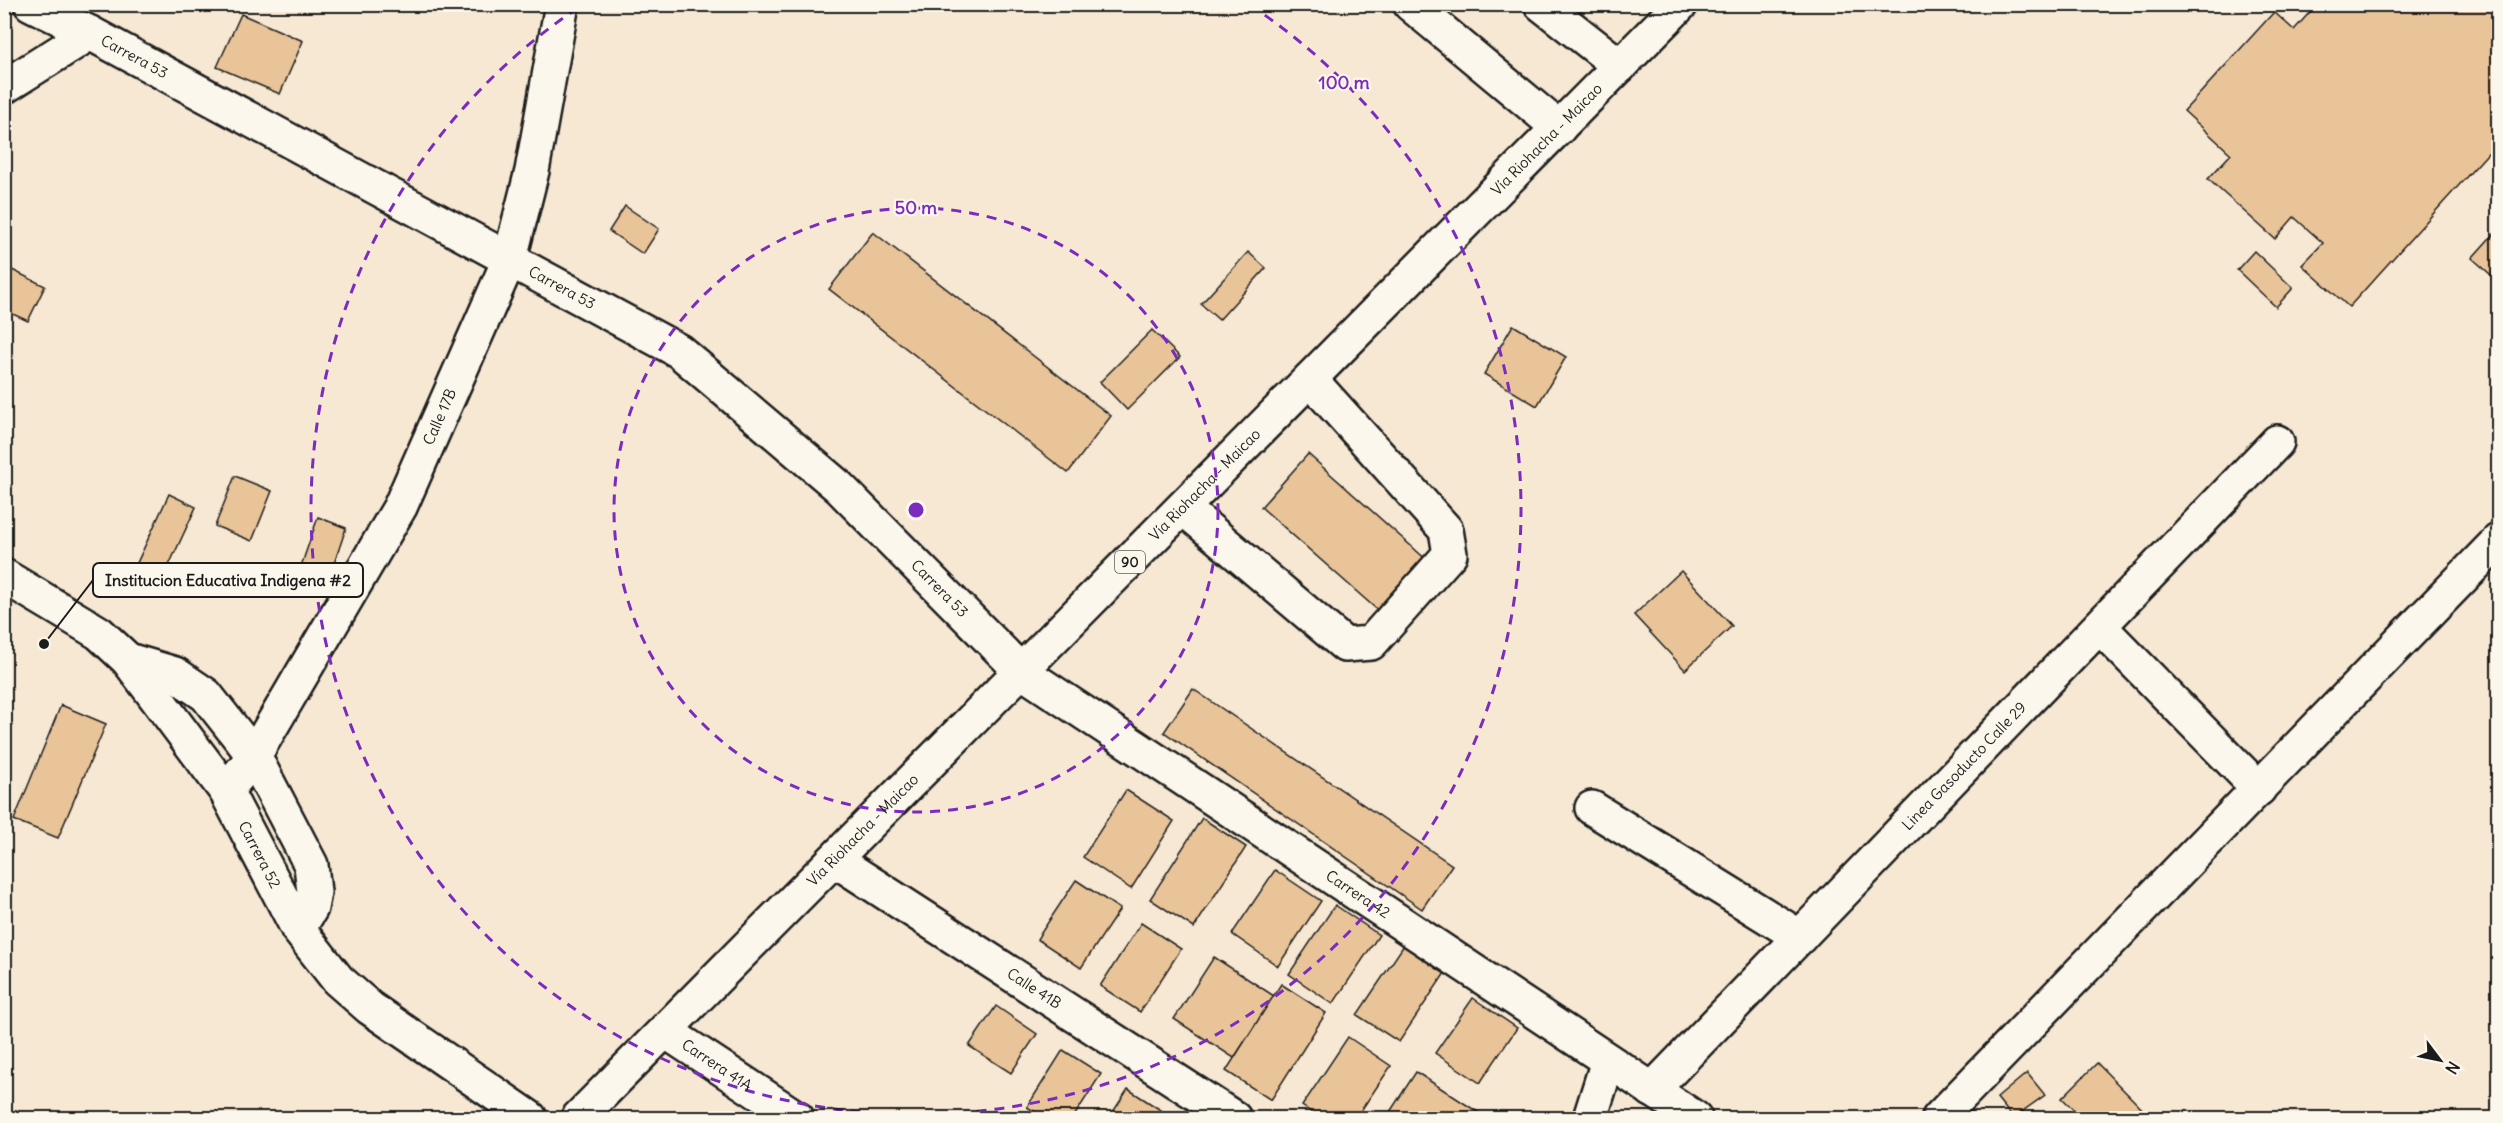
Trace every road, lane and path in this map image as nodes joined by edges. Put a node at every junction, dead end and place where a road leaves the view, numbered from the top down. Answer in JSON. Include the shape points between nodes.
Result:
{"nodes":[{"id":1,"x":31,"y":4,"type":"edge"},
{"id":2,"x":562,"y":4,"type":"edge"},
{"id":3,"x":1410,"y":4,"type":"edge"},
{"id":4,"x":1540,"y":4,"type":"edge"},
{"id":5,"x":1681,"y":4,"type":"edge"},
{"id":6,"x":90,"y":33,"type":"junction"},
{"id":7,"x":1620,"y":66,"type":"junction"},
{"id":8,"x":4,"y":87,"type":"edge"},
{"id":9,"x":1558,"y":128,"type":"junction"},
{"id":10,"x":510,"y":258,"type":"junction"},
{"id":11,"x":1310,"y":379,"type":"junction"},
{"id":12,"x":2277,"y":442,"type":"dead end"},
{"id":13,"x":1183,"y":508,"type":"junction"},
{"id":14,"x":2499,"y":541,"type":"edge"},
{"id":15,"x":4,"y":576,"type":"edge"},
{"id":16,"x":2100,"y":627,"type":"junction"},
{"id":17,"x":128,"y":660,"type":"junction"},
{"id":18,"x":1021,"y":671,"type":"junction"},
{"id":19,"x":254,"y":756,"type":"junction"},
{"id":20,"x":2259,"y":789,"type":"junction"},
{"id":21,"x":226,"y":791,"type":"junction"},
{"id":22,"x":1592,"y":808,"type":"dead end"},
{"id":23,"x":835,"y":860,"type":"junction"},
{"id":24,"x":298,"y":929,"type":"junction"},
{"id":25,"x":1800,"y":937,"type":"junction"},
{"id":26,"x":665,"y":1031,"type":"junction"},
{"id":27,"x":1608,"y":1061,"type":"junction"},
{"id":28,"x":1652,"y":1090,"type":"junction"},
{"id":29,"x":530,"y":1119,"type":"edge"},
{"id":30,"x":579,"y":1119,"type":"edge"},
{"id":31,"x":797,"y":1119,"type":"edge"},
{"id":32,"x":1234,"y":1119,"type":"edge"},
{"id":33,"x":1590,"y":1119,"type":"edge"},
{"id":34,"x":1695,"y":1119,"type":"edge"},
{"id":35,"x":1939,"y":1119,"type":"edge"}],
"edges":[{"from":1,"to":6,"type":"main road","name":"Carrera 53"},
{"from":2,"to":10,"type":"main road","name":"Calle 17B","via":[[532,171]]},
{"from":3,"to":9,"type":"main road"},
{"from":4,"to":7,"type":"main road"},
{"from":5,"to":7,"type":"main road","name":"Vía Riohacha - Maicao","number":"90"},
{"from":6,"to":8,"type":"main road"},
{"from":6,"to":10,"type":"main road","name":"Carrera 53"},
{"from":7,"to":9,"type":"main road","name":"Vía Riohacha - Maicao","number":"90"},
{"from":9,"to":11,"type":"main road","name":"Vía Riohacha - Maicao","number":"90"},
{"from":10,"to":18,"type":"main road","name":"Carrera 53","via":[[679,351],[839,487]]},
{"from":10,"to":19,"type":"main road","name":"Calle 17B","via":[[400,507]]},
{"from":11,"to":13,"type":"main road","name":"Vía Riohacha - Maicao","number":"90"},
{"from":11,"to":13,"type":"main road","via":[[1446,530],[1450,554],[1371,643],[1345,645]]},
{"from":12,"to":16,"type":"main road","name":"Linea Gasoducto Calle 29"},
{"from":13,"to":18,"type":"main road","name":"Vía Riohacha - Maicao","number":"90"},
{"from":14,"to":20,"type":"main road"},
{"from":15,"to":17,"type":"main road","name":"Carrera 52","via":[[99,633]]},
{"from":16,"to":20,"type":"main road"},
{"from":16,"to":25,"type":"main road","name":"Linea Gasoducto Calle 29"},
{"from":17,"to":19,"type":"main road","via":[[174,674],[207,695]]},
{"from":17,"to":21,"type":"main road","name":"Carrera 52"},
{"from":18,"to":23,"type":"main road","name":"Vía Riohacha - Maicao","number":"90"},
{"from":18,"to":27,"type":"main road","name":"Carrera 42"},
{"from":19,"to":21,"type":"main road","name":"Calle 17B"},
{"from":19,"to":24,"type":"main road","via":[[311,865],[311,908]]},
{"from":20,"to":35,"type":"main road"},
{"from":21,"to":24,"type":"main road","name":"Carrera 52"},
{"from":22,"to":25,"type":"main road"},
{"from":23,"to":26,"type":"main road","name":"Vía Riohacha - Maicao","number":"90"},
{"from":23,"to":32,"type":"main road","name":"Calle 41B"},
{"from":24,"to":29,"type":"main road","name":"Carrera 52","via":[[338,980],[370,1008]]},
{"from":25,"to":28,"type":"main road","name":"Linea Gasoducto Calle 29"},
{"from":26,"to":30,"type":"main road","name":"Vía Riohacha - Maicao","number":"90"},
{"from":26,"to":31,"type":"main road","name":"Carrera 41A"},
{"from":27,"to":28,"type":"main road","name":"Carrera 42"},
{"from":27,"to":33,"type":"main road"},
{"from":28,"to":34,"type":"main road","name":"Carrera 42"}]}
